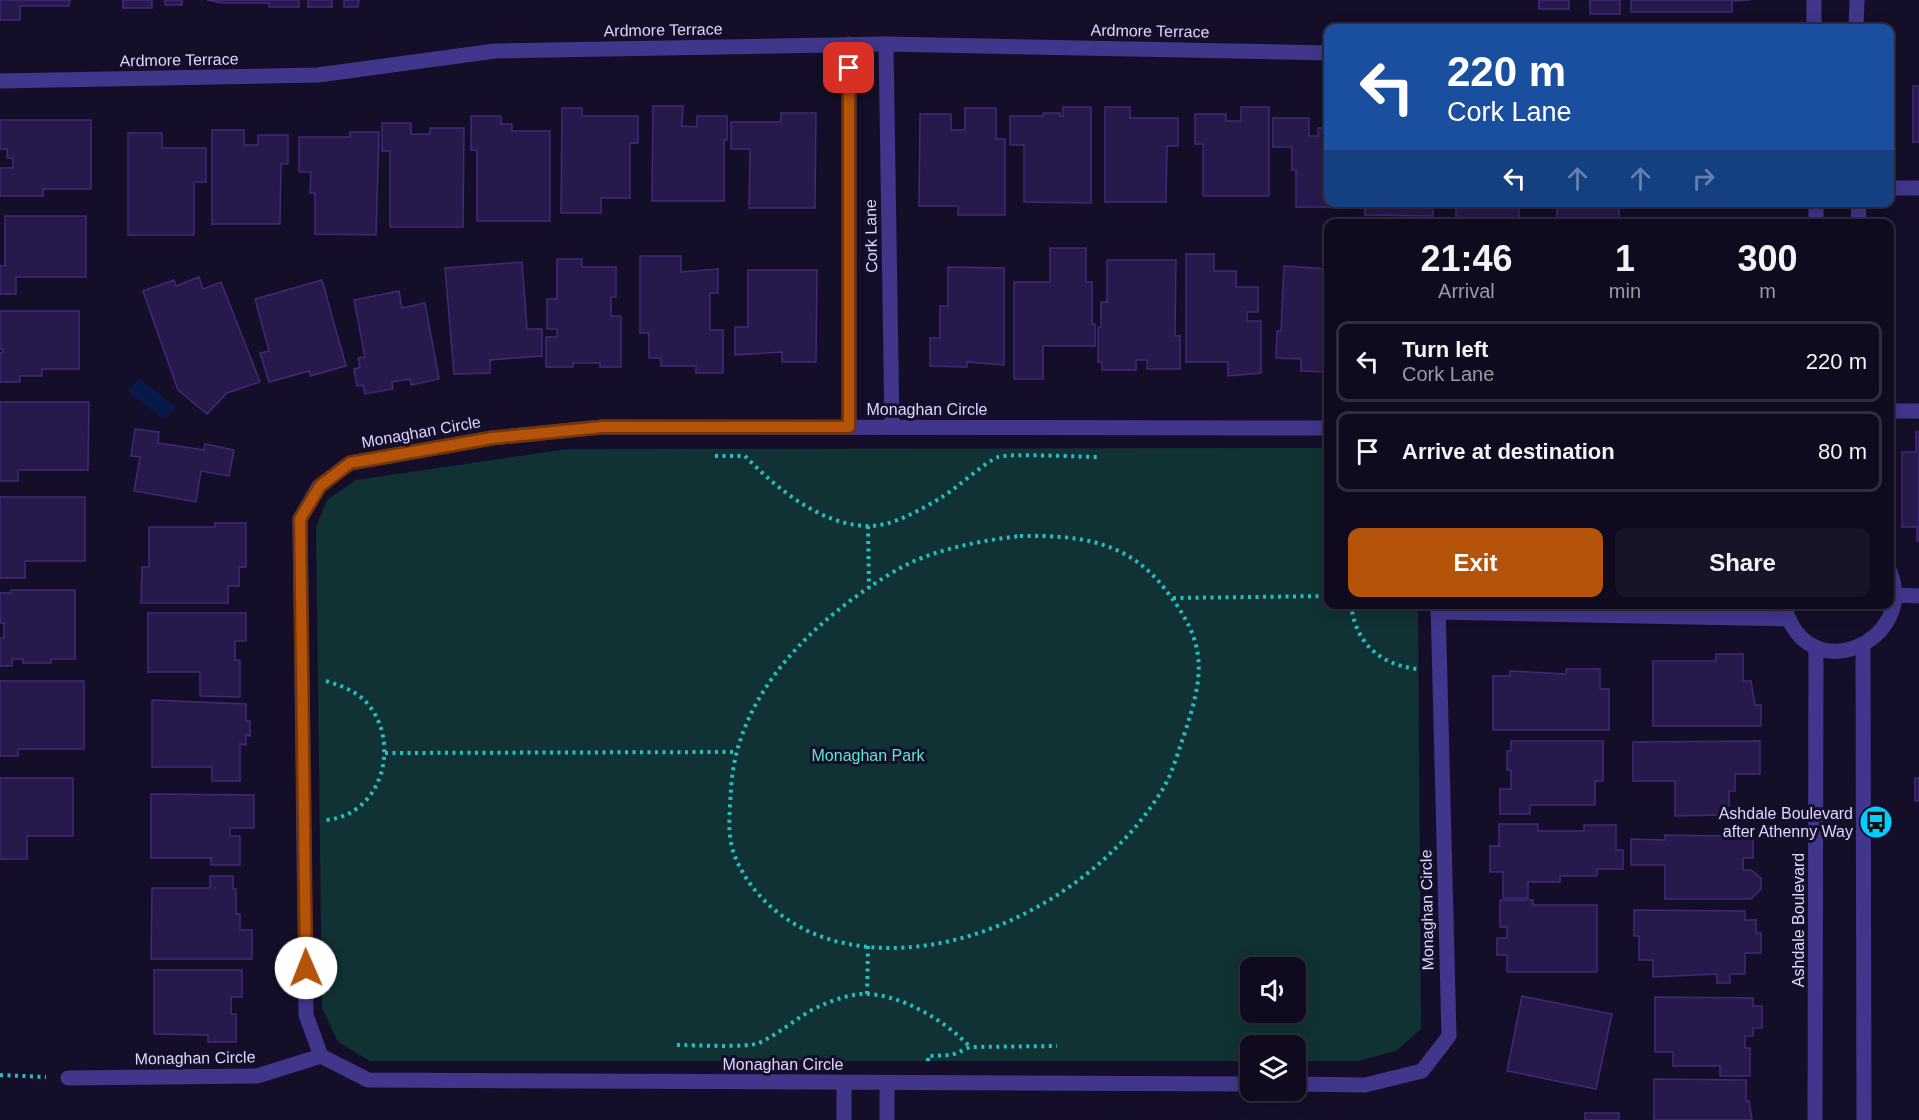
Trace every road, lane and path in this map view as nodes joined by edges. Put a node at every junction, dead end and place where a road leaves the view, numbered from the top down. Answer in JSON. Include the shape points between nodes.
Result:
{"nodes":[{"id":1,"x":1814,"y":0,"type":"edge"},
{"id":2,"x":1857,"y":0,"type":"edge"},
{"id":3,"x":1814,"y":24,"type":"edge"},
{"id":4,"x":1856,"y":24,"type":"edge"},
{"id":5,"x":849,"y":44,"type":"junction"},
{"id":6,"x":886,"y":44,"type":"junction"},
{"id":7,"x":1324,"y":52,"type":"edge"},
{"id":8,"x":0,"y":81,"type":"edge"},
{"id":9,"x":1894,"y":188,"type":"edge"},
{"id":10,"x":1919,"y":188,"type":"edge"},
{"id":11,"x":1894,"y":411,"type":"edge"},
{"id":12,"x":1919,"y":411,"type":"edge"},
{"id":13,"x":849,"y":427,"type":"junction"},
{"id":14,"x":892,"y":427,"type":"junction"},
{"id":15,"x":1324,"y":429,"type":"edge"},
{"id":16,"x":715,"y":456,"type":"dead end"},
{"id":17,"x":1099,"y":457,"type":"dead end"},
{"id":18,"x":868,"y":526,"type":"junction"},
{"id":19,"x":869,"y":588,"type":"junction"},
{"id":20,"x":1894,"y":588,"type":"edge"},
{"id":21,"x":1324,"y":596,"type":"edge"},
{"id":22,"x":1896,"y":596,"type":"junction"},
{"id":23,"x":1919,"y":596,"type":"edge"},
{"id":24,"x":1173,"y":598,"type":"junction"},
{"id":25,"x":1353,"y":609,"type":"edge"},
{"id":26,"x":1438,"y":609,"type":"edge"},
{"id":27,"x":1525,"y":609,"type":"edge"},
{"id":28,"x":1894,"y":609,"type":"edge"},
{"id":29,"x":1894,"y":609,"type":"edge"},
{"id":30,"x":1786,"y":612,"type":"edge"},
{"id":31,"x":1816,"y":648,"type":"junction"},
{"id":32,"x":1863,"y":648,"type":"junction"},
{"id":33,"x":1422,"y":670,"type":"dead end"},
{"id":34,"x":318,"y":681,"type":"dead end"},
{"id":35,"x":735,"y":752,"type":"junction"},
{"id":36,"x":384,"y":753,"type":"junction"},
{"id":37,"x":320,"y":820,"type":"dead end"},
{"id":38,"x":868,"y":946,"type":"junction"},
{"id":39,"x":867,"y":994,"type":"junction"},
{"id":40,"x":676,"y":1045,"type":"dead end"},
{"id":41,"x":1057,"y":1046,"type":"dead end"},
{"id":42,"x":321,"y":1056,"type":"junction"},
{"id":43,"x":0,"y":1075,"type":"edge"},
{"id":44,"x":68,"y":1078,"type":"joint"},
{"id":45,"x":844,"y":1083,"type":"junction"},
{"id":46,"x":887,"y":1083,"type":"junction"},
{"id":47,"x":1240,"y":1084,"type":"edge"},
{"id":48,"x":1306,"y":1084,"type":"edge"},
{"id":49,"x":844,"y":1120,"type":"edge"},
{"id":50,"x":887,"y":1120,"type":"edge"},
{"id":51,"x":1815,"y":1120,"type":"edge"},
{"id":52,"x":1864,"y":1120,"type":"edge"}],
"edges":[{"from":1,"to":3,"type":"street"},
{"from":2,"to":4,"type":"street"},
{"from":5,"to":6,"type":"street","name":"Ardmore Terrace"},
{"from":5,"to":8,"type":"street","name":"Ardmore Terrace","via":[[495,51],[318,75]]},
{"from":5,"to":13,"type":"street","name":"Cork Lane"},
{"from":6,"to":7,"type":"street","name":"Ardmore Terrace"},
{"from":6,"to":14,"type":"street","name":"Cork Lane"},
{"from":9,"to":10,"type":"street"},
{"from":11,"to":12,"type":"street"},
{"from":13,"to":14,"type":"street","name":"Monaghan Circle"},
{"from":13,"to":42,"type":"street","name":"Monaghan Circle","via":[[602,427],[492,438],[350,463],[320,486],[300,519],[306,1015]]},
{"from":14,"to":15,"type":"street","name":"Monaghan Circle"},
{"from":16,"to":18,"type":"path","via":[[745,456],[764,476],[805,504],[839,520]]},
{"from":17,"to":18,"type":"path","via":[[999,457],[928,505],[890,522]]},
{"from":18,"to":19,"type":"path"},
{"from":19,"to":24,"type":"path","via":[[918,559],[962,545],[1046,536],[1127,553],[1152,572]]},
{"from":19,"to":35,"type":"path","via":[[823,621],[784,662],[763,689]]},
{"from":20,"to":22,"type":"street"},
{"from":21,"to":24,"type":"path"},
{"from":22,"to":23,"type":"street"},
{"from":22,"to":28,"type":"street"},
{"from":24,"to":38,"type":"path","via":[[1187,619],[1198,649],[1196,692],[1165,786],[1123,838],[1082,877],[1008,923],[937,944]]},
{"from":25,"to":33,"type":"path","via":[[1362,640],[1372,652],[1395,665]]},
{"from":26,"to":48,"type":"street","name":"Monaghan Circle","via":[[1449,1036],[1422,1071],[1365,1085]]},
{"from":27,"to":30,"type":"street","name":"Monaghan Circle"},
{"from":29,"to":32,"type":"street","via":[[1884,632]]},
{"from":30,"to":31,"type":"street","via":[[1800,636]]},
{"from":31,"to":32,"type":"street","via":[[1844,653]]},
{"from":31,"to":51,"type":"street","name":"Ashdale Boulevard"},
{"from":32,"to":52,"type":"street"},
{"from":34,"to":36,"type":"path","via":[[354,691],[367,703],[382,729]]},
{"from":35,"to":36,"type":"path"},
{"from":35,"to":38,"type":"path","via":[[730,803],[732,847],[753,889],[782,916],[813,934]]},
{"from":36,"to":37,"type":"path","via":[[383,773],[365,801],[340,817]]},
{"from":38,"to":39,"type":"path"},
{"from":39,"to":40,"type":"path","via":[[821,1005],[758,1044]]},
{"from":39,"to":41,"type":"path","via":[[909,1006],[952,1031],[970,1047]]},
{"from":42,"to":44,"type":"street","name":"Monaghan Circle","via":[[257,1076]]},
{"from":42,"to":45,"type":"street","name":"Monaghan Circle","via":[[368,1080]]},
{"from":43,"to":44,"type":"path"},
{"from":45,"to":46,"type":"street","name":"Monaghan Circle"},
{"from":45,"to":49,"type":"street"},
{"from":46,"to":47,"type":"street","name":"Monaghan Circle"},
{"from":46,"to":50,"type":"street"}]}
